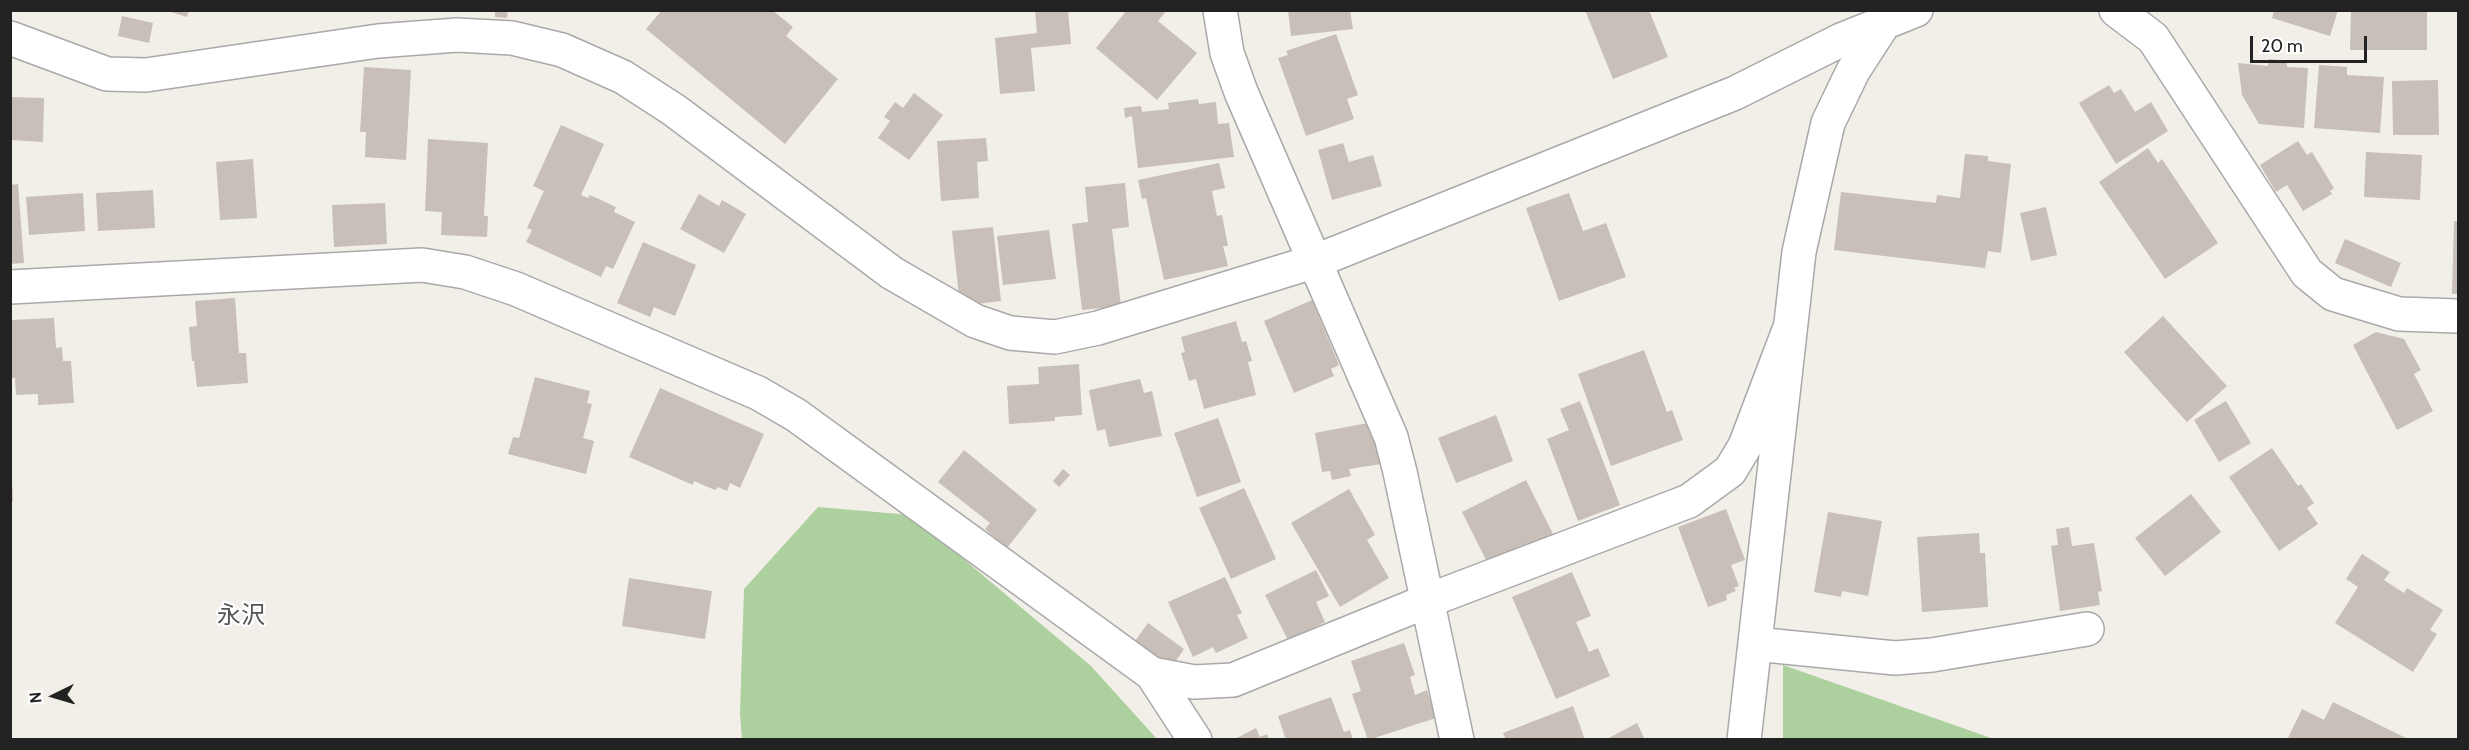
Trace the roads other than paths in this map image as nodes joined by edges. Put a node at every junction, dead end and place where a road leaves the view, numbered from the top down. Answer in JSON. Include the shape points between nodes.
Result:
{"nodes":[{"id":1,"x":1220,"y":10,"type":"edge"},
{"id":2,"x":2116,"y":10,"type":"edge"},
{"id":3,"x":1901,"y":15,"type":"edge"},
{"id":4,"x":10,"y":38,"type":"edge"},
{"id":5,"x":1316,"y":261,"type":"junction"},
{"id":6,"x":10,"y":287,"type":"edge"},
{"id":7,"x":2458,"y":316,"type":"edge"},
{"id":8,"x":1789,"y":330,"type":"junction"},
{"id":9,"x":1427,"y":601,"type":"junction"},
{"id":10,"x":2087,"y":629,"type":"dead end"},
{"id":11,"x":1755,"y":644,"type":"junction"},
{"id":12,"x":1152,"y":674,"type":"junction"},
{"id":13,"x":1195,"y":740,"type":"edge"},
{"id":14,"x":1457,"y":740,"type":"edge"},
{"id":15,"x":1744,"y":740,"type":"edge"}],
"edges":[{"from":1,"to":5,"type":"street","via":[[1227,53],[1241,92]]},
{"from":2,"to":7,"type":"street","via":[[2153,38],[2307,273],[2333,294],[2399,314]]},
{"from":3,"to":5,"type":"street","via":[[1735,93]]},
{"from":3,"to":8,"type":"street","via":[[1853,70],[1828,123],[1799,252]]},
{"from":4,"to":5,"type":"street","via":[[107,74],[146,75],[378,41],[457,35],[512,38],[562,50],[622,77],[674,110],[892,273],[975,321],[1010,333],[1055,337],[1098,328]]},
{"from":5,"to":9,"type":"street","via":[[1391,437]]},
{"from":6,"to":12,"type":"street","via":[[422,265],[465,272],[516,289],[758,393],[796,415]]},
{"from":8,"to":9,"type":"street","via":[[1745,446],[1730,471],[1689,501]]},
{"from":8,"to":11,"type":"street"},
{"from":9,"to":12,"type":"street","via":[[1233,680],[1194,681]]},
{"from":9,"to":14,"type":"street"},
{"from":10,"to":11,"type":"street","via":[[1895,658]]},
{"from":11,"to":15,"type":"street"},
{"from":12,"to":13,"type":"street"}]}
